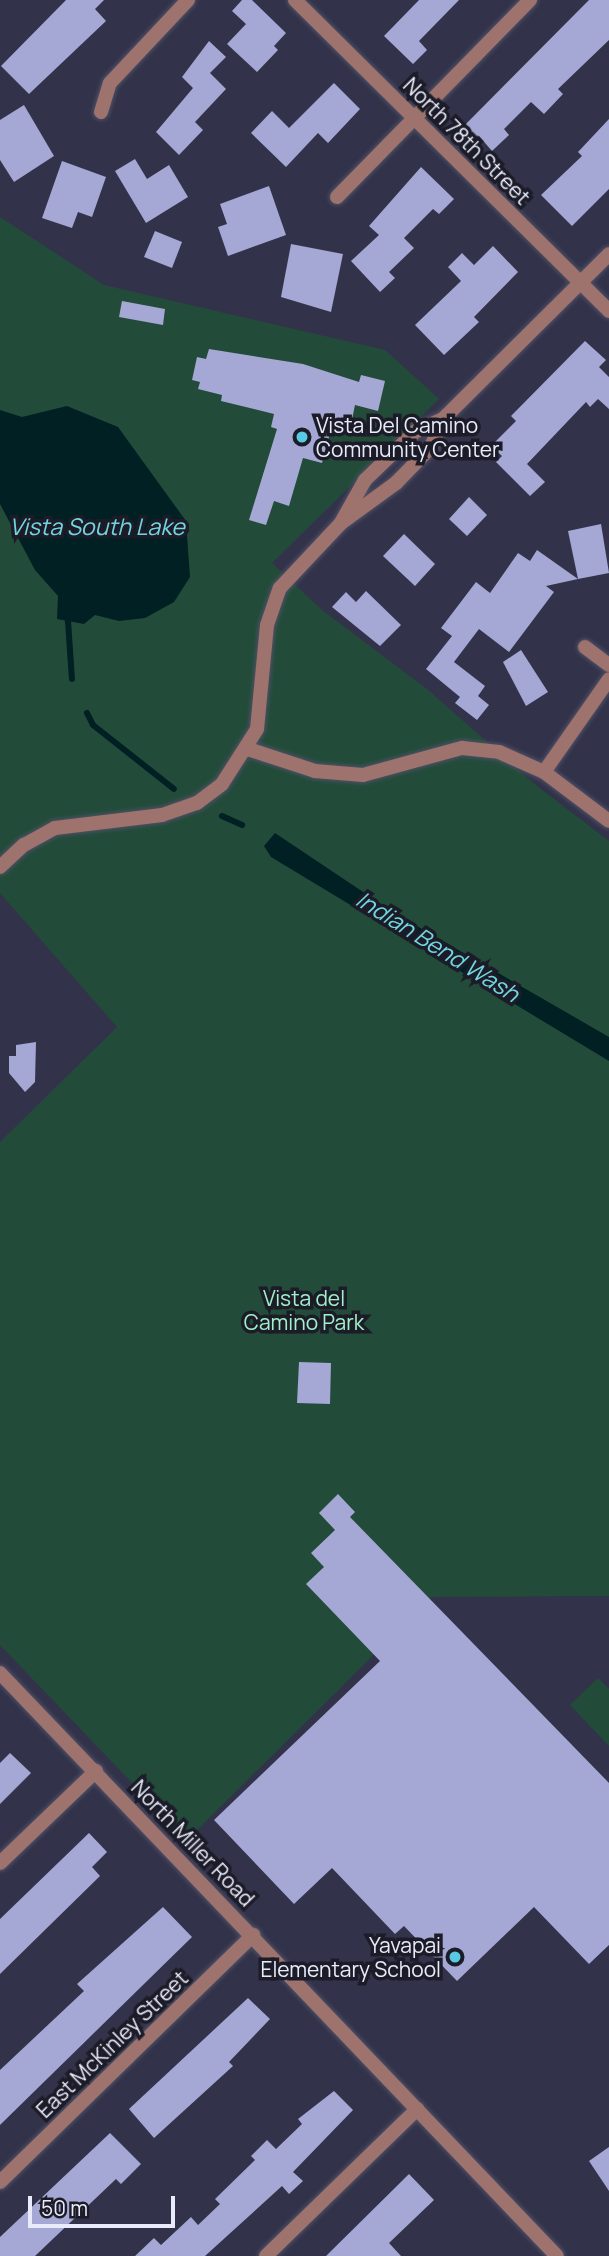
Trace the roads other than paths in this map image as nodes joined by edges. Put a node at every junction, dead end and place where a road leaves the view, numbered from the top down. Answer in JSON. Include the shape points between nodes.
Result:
{"nodes":[{"id":1,"x":188,"y":0,"type":"edge"},
{"id":2,"x":295,"y":0,"type":"edge"},
{"id":3,"x":530,"y":0,"type":"edge"},
{"id":4,"x":101,"y":112,"type":"dead end"},
{"id":5,"x":415,"y":118,"type":"junction"},
{"id":6,"x":337,"y":197,"type":"dead end"},
{"id":7,"x":609,"y":254,"type":"edge"},
{"id":8,"x":580,"y":282,"type":"junction"},
{"id":9,"x":609,"y":311,"type":"edge"},
{"id":10,"x":443,"y":419,"type":"junction"},
{"id":11,"x":341,"y":523,"type":"junction"},
{"id":12,"x":584,"y":646,"type":"dead end"},
{"id":13,"x":609,"y":665,"type":"edge"},
{"id":14,"x":609,"y":680,"type":"edge"},
{"id":15,"x":248,"y":749,"type":"junction"},
{"id":16,"x":544,"y":772,"type":"junction"},
{"id":17,"x":609,"y":821,"type":"edge"},
{"id":18,"x":0,"y":867,"type":"edge"},
{"id":19,"x":0,"y":1673,"type":"edge"},
{"id":20,"x":96,"y":1770,"type":"junction"},
{"id":21,"x":0,"y":1863,"type":"edge"},
{"id":22,"x":253,"y":1935,"type":"junction"},
{"id":23,"x":417,"y":2109,"type":"junction"},
{"id":24,"x":0,"y":2182,"type":"edge"},
{"id":25,"x":266,"y":2256,"type":"edge"},
{"id":26,"x":557,"y":2256,"type":"edge"}],
"edges":[{"from":1,"to":4,"type":"street","via":[[110,83]]},
{"from":2,"to":5,"type":"street","name":"North 78th Street"},
{"from":3,"to":5,"type":"street"},
{"from":5,"to":6,"type":"street"},
{"from":5,"to":8,"type":"street","name":"North 78th Street"},
{"from":7,"to":8,"type":"street"},
{"from":8,"to":9,"type":"street","name":"North 78th Street"},
{"from":8,"to":10,"type":"street"},
{"from":10,"to":11,"type":"street","via":[[431,447],[396,483]]},
{"from":10,"to":11,"type":"street","via":[[415,430],[365,480]]},
{"from":11,"to":15,"type":"street","via":[[291,573],[271,605],[262,705]]},
{"from":12,"to":13,"type":"street"},
{"from":14,"to":16,"type":"street"},
{"from":15,"to":16,"type":"street","via":[[315,772],[363,775],[462,748],[499,752]]},
{"from":15,"to":18,"type":"street","via":[[222,784],[197,803],[148,818],[55,828],[24,845]]},
{"from":16,"to":17,"type":"street"},
{"from":19,"to":20,"type":"street","name":"North Miller Road"},
{"from":20,"to":21,"type":"street"},
{"from":20,"to":22,"type":"street","name":"North Miller Road"},
{"from":22,"to":23,"type":"street","name":"North Miller Road"},
{"from":22,"to":24,"type":"street","name":"East McKinley Street"},
{"from":23,"to":25,"type":"street"},
{"from":23,"to":26,"type":"street","name":"North Miller Road"}]}
